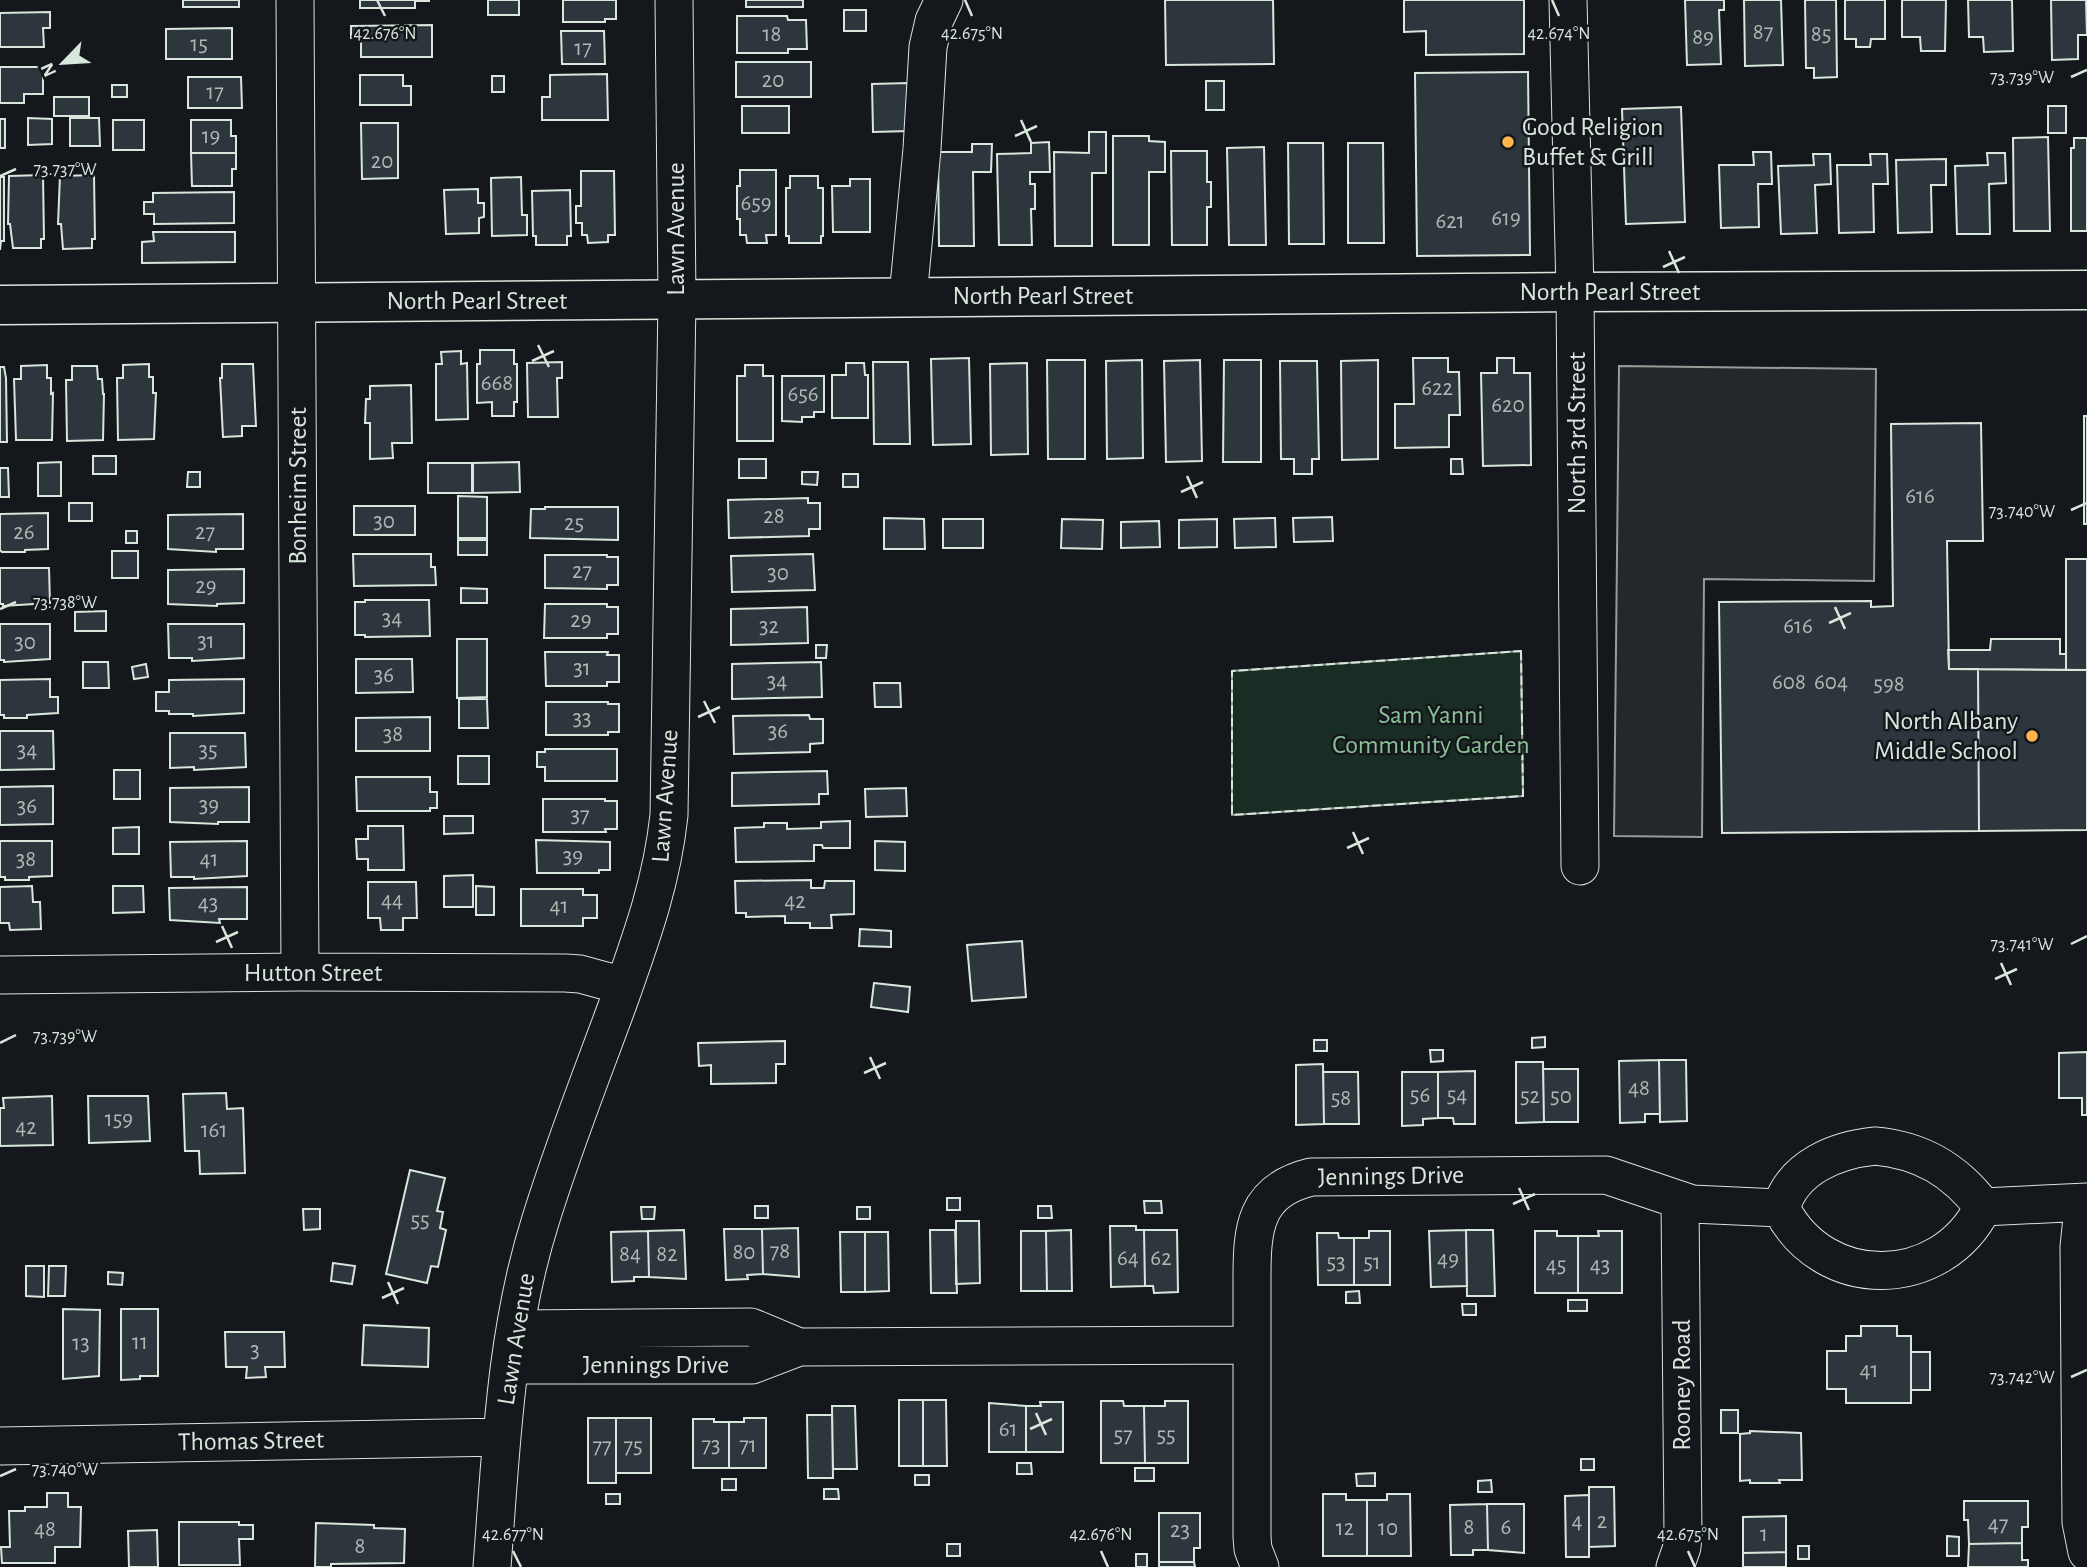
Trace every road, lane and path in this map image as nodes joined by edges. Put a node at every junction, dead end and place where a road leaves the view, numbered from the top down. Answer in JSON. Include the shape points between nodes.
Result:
{"nodes":[{"id":1,"x":295,"y":0,"type":"edge"},
{"id":2,"x":674,"y":0,"type":"edge"},
{"id":3,"x":944,"y":0,"type":"edge"},
{"id":4,"x":1568,"y":0,"type":"edge"},
{"id":5,"x":2087,"y":290,"type":"edge"},
{"id":6,"x":1575,"y":292,"type":"junction"},
{"id":7,"x":908,"y":297,"type":"junction"},
{"id":8,"x":677,"y":299,"type":"junction"},
{"id":9,"x":297,"y":302,"type":"junction"},
{"id":10,"x":0,"y":305,"type":"edge"},
{"id":11,"x":1580,"y":866,"type":"dead end"},
{"id":12,"x":300,"y":972,"type":"junction"},
{"id":13,"x":0,"y":975,"type":"edge"},
{"id":14,"x":624,"y":986,"type":"junction"},
{"id":15,"x":1680,"y":1201,"type":"junction"},
{"id":16,"x":2087,"y":1202,"type":"edge"},
{"id":17,"x":1983,"y":1207,"type":"junction"},
{"id":18,"x":1781,"y":1208,"type":"junction"},
{"id":19,"x":515,"y":1329,"type":"junction"},
{"id":20,"x":1252,"y":1345,"type":"junction"},
{"id":21,"x":799,"y":1347,"type":"junction"},
{"id":22,"x":510,"y":1365,"type":"junction"},
{"id":23,"x":502,"y":1437,"type":"junction"},
{"id":24,"x":0,"y":1446,"type":"edge"},
{"id":25,"x":2087,"y":1552,"type":"edge"},
{"id":26,"x":492,"y":1567,"type":"edge"},
{"id":27,"x":1259,"y":1567,"type":"edge"},
{"id":28,"x":1675,"y":1567,"type":"edge"}],
"edges":[{"from":1,"to":9,"type":"street","name":"Bonheim Street"},
{"from":2,"to":8,"type":"street","name":"Lawn Avenue"},
{"from":3,"to":7,"type":"street","via":[[928,47]]},
{"from":4,"to":6,"type":"street","name":"North 3rd Street"},
{"from":5,"to":6,"type":"main road","name":"North Pearl Street"},
{"from":6,"to":7,"type":"main road","name":"North Pearl Street"},
{"from":6,"to":11,"type":"street","name":"North 3rd Street"},
{"from":7,"to":8,"type":"main road","name":"North Pearl Street"},
{"from":8,"to":9,"type":"main road","name":"North Pearl Street"},
{"from":8,"to":14,"type":"street","name":"Lawn Avenue","via":[[669,815],[648,922]]},
{"from":9,"to":10,"type":"main road","name":"North Pearl Street"},
{"from":9,"to":12,"type":"street","name":"Bonheim Street"},
{"from":12,"to":13,"type":"street","name":"Hutton Street"},
{"from":12,"to":14,"type":"street","name":"Hutton Street","via":[[573,973]]},
{"from":14,"to":19,"type":"street","name":"Lawn Avenue","via":[[540,1222]]},
{"from":15,"to":18,"type":"street","name":"Jennings Drive"},
{"from":15,"to":20,"type":"street","name":"Jennings Drive","via":[[1597,1174],[1323,1175],[1298,1180],[1277,1192],[1256,1223]]},
{"from":15,"to":28,"type":"street","name":"Rooney Road","via":[[1683,1535]]},
{"from":16,"to":17,"type":"street"},
{"from":16,"to":25,"type":"street","via":[[2079,1247],[2081,1522]]},
{"from":17,"to":18,"type":"street","via":[[1947,1169],[1930,1159],[1875,1146],[1845,1151],[1816,1163],[1790,1188]]},
{"from":17,"to":18,"type":"street","via":[[1942,1253],[1904,1269],[1885,1271],[1851,1268],[1823,1255],[1799,1236]]},
{"from":19,"to":21,"type":"street","name":"Jennings Drive","via":[[751,1327]]},
{"from":19,"to":22,"type":"street","name":"Lawn Avenue"},
{"from":20,"to":21,"type":"street","name":"Jennings Drive"},
{"from":20,"to":27,"type":"street","via":[[1252,1536]]},
{"from":21,"to":22,"type":"street","name":"Jennings Drive","via":[[752,1365]]},
{"from":22,"to":23,"type":"street","name":"Lawn Avenue"},
{"from":23,"to":24,"type":"street","name":"Thomas Street"},
{"from":23,"to":26,"type":"street","name":"Lawn Avenue"}]}
